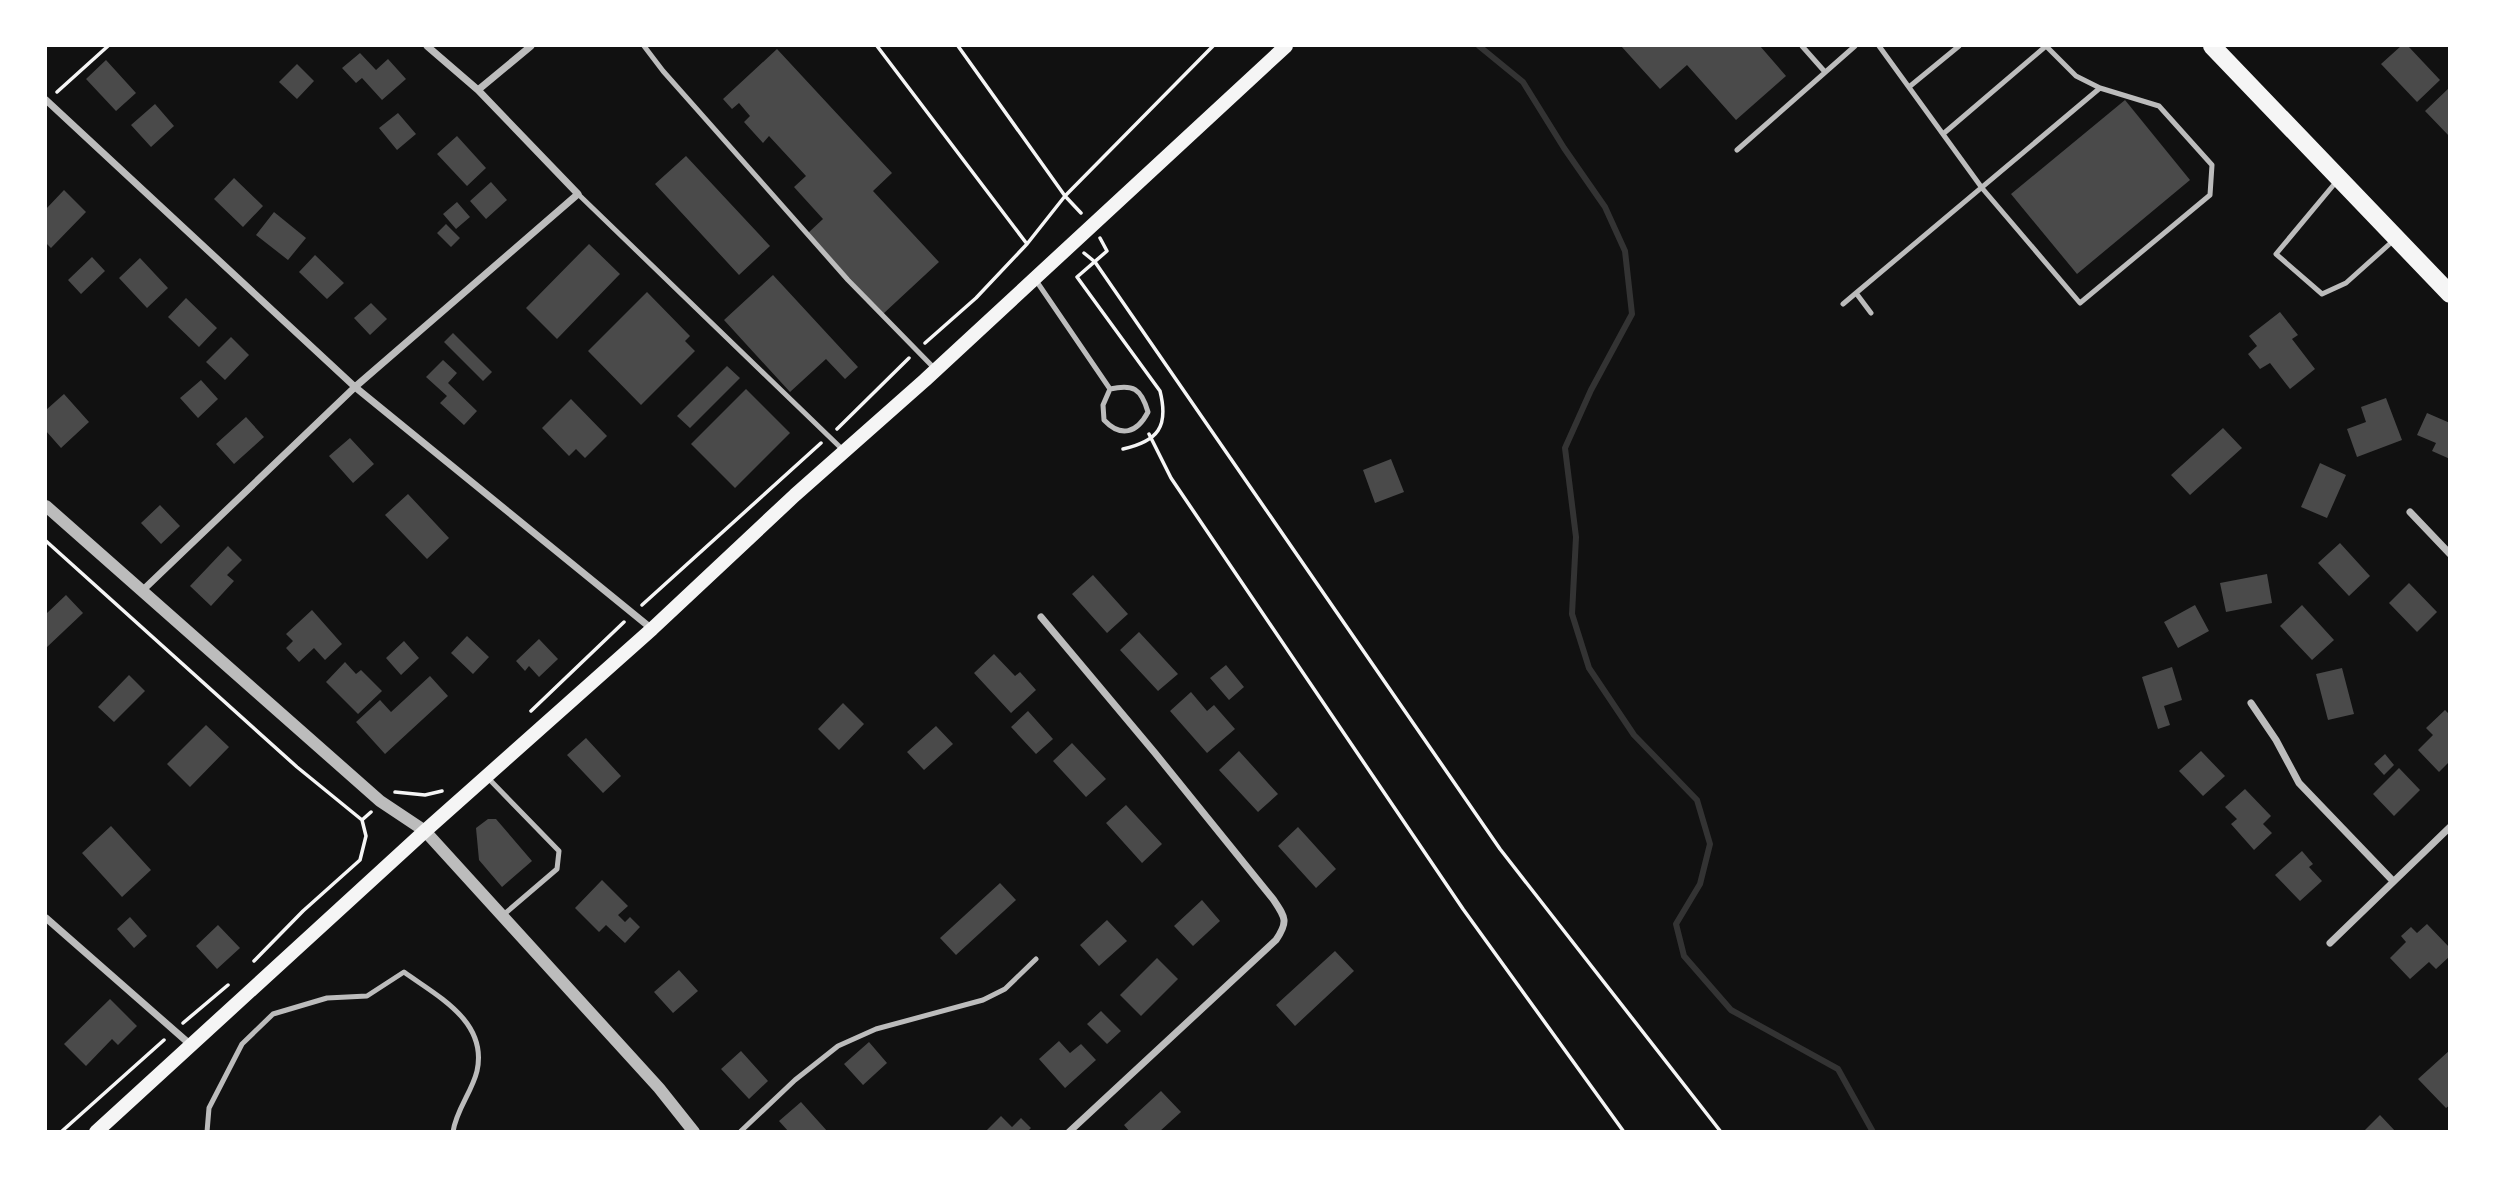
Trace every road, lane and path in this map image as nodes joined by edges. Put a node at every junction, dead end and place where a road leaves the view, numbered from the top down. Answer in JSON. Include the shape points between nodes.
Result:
{"nodes":[{"id":1,"x":108,"y":46,"type":"edge"},
{"id":2,"x":427,"y":46,"type":"edge"},
{"id":3,"x":531,"y":46,"type":"edge"},
{"id":4,"x":644,"y":46,"type":"edge"},
{"id":5,"x":877,"y":46,"type":"edge"},
{"id":6,"x":958,"y":46,"type":"edge"},
{"id":7,"x":1213,"y":46,"type":"edge"},
{"id":8,"x":1286,"y":46,"type":"edge"},
{"id":9,"x":1802,"y":46,"type":"edge"},
{"id":10,"x":1855,"y":46,"type":"edge"},
{"id":11,"x":1879,"y":46,"type":"edge"},
{"id":12,"x":1959,"y":46,"type":"edge"},
{"id":13,"x":2046,"y":46,"type":"edge"},
{"id":14,"x":2212,"y":46,"type":"edge"},
{"id":15,"x":1825,"y":72,"type":"junction"},
{"id":16,"x":1909,"y":87,"type":"junction"},
{"id":17,"x":2100,"y":88,"type":"junction"},
{"id":18,"x":478,"y":90,"type":"junction"},
{"id":19,"x":46,"y":100,"type":"edge"},
{"id":20,"x":1943,"y":134,"type":"junction"},
{"id":21,"x":1737,"y":150,"type":"dead end"},
{"id":22,"x":2339,"y":179,"type":"junction"},
{"id":23,"x":1982,"y":188,"type":"junction"},
{"id":24,"x":578,"y":194,"type":"junction"},
{"id":25,"x":1065,"y":196,"type":"junction"},
{"id":26,"x":1092,"y":224,"type":"junction"},
{"id":27,"x":2396,"y":238,"type":"junction"},
{"id":28,"x":1072,"y":242,"type":"junction"},
{"id":29,"x":1027,"y":244,"type":"junction"},
{"id":30,"x":1107,"y":251,"type":"dead end"},
{"id":31,"x":1095,"y":262,"type":"junction"},
{"id":32,"x":1035,"y":279,"type":"junction"},
{"id":33,"x":1856,"y":293,"type":"junction"},
{"id":34,"x":2449,"y":294,"type":"edge"},
{"id":35,"x":1843,"y":303,"type":"dead end"},
{"id":36,"x":1871,"y":313,"type":"dead end"},
{"id":37,"x":916,"y":351,"type":"junction"},
{"id":38,"x":936,"y":370,"type":"junction"},
{"id":39,"x":355,"y":387,"type":"junction"},
{"id":40,"x":1110,"y":389,"type":"junction"},
{"id":41,"x":828,"y":437,"type":"junction"},
{"id":42,"x":1152,"y":439,"type":"junction"},
{"id":43,"x":1123,"y":449,"type":"dead end"},
{"id":44,"x":844,"y":451,"type":"junction"},
{"id":45,"x":46,"y":506,"type":"edge"},
{"id":46,"x":2410,"y":512,"type":"dead end"},
{"id":47,"x":46,"y":541,"type":"edge"},
{"id":48,"x":2449,"y":554,"type":"edge"},
{"id":49,"x":143,"y":590,"type":"junction"},
{"id":50,"x":633,"y":613,"type":"junction"},
{"id":51,"x":1041,"y":617,"type":"dead end"},
{"id":52,"x":652,"y":629,"type":"junction"},
{"id":53,"x":2251,"y":703,"type":"dead end"},
{"id":54,"x":527,"y":715,"type":"dead end"},
{"id":55,"x":486,"y":776,"type":"junction"},
{"id":56,"x":450,"y":785,"type":"dead end"},
{"id":57,"x":380,"y":801,"type":"junction"},
{"id":58,"x":362,"y":820,"type":"junction"},
{"id":59,"x":2449,"y":827,"type":"edge"},
{"id":60,"x":425,"y":831,"type":"junction"},
{"id":61,"x":2393,"y":881,"type":"junction"},
{"id":62,"x":502,"y":916,"type":"junction"},
{"id":63,"x":46,"y":918,"type":"edge"},
{"id":64,"x":2330,"y":943,"type":"dead end"},
{"id":65,"x":1036,"y":959,"type":"dead end"},
{"id":66,"x":247,"y":968,"type":"dead end"},
{"id":67,"x":237,"y":977,"type":"dead end"},
{"id":68,"x":175,"y":1031,"type":"junction"},
{"id":69,"x":192,"y":1046,"type":"junction"},
{"id":70,"x":61,"y":1132,"type":"edge"},
{"id":71,"x":96,"y":1132,"type":"edge"},
{"id":72,"x":207,"y":1132,"type":"edge"},
{"id":73,"x":453,"y":1132,"type":"edge"},
{"id":74,"x":694,"y":1132,"type":"edge"},
{"id":75,"x":740,"y":1132,"type":"edge"},
{"id":76,"x":1069,"y":1132,"type":"edge"},
{"id":77,"x":1624,"y":1132,"type":"edge"},
{"id":78,"x":1721,"y":1132,"type":"edge"}],
"edges":[{"from":1,"to":19,"type":"path"},
{"from":2,"to":18,"type":"street"},
{"from":3,"to":18,"type":"street"},
{"from":4,"to":37,"type":"lane","via":[[787,212]]},
{"from":5,"to":29,"type":"path"},
{"from":6,"to":25,"type":"path"},
{"from":7,"to":25,"type":"path"},
{"from":8,"to":26,"type":"main road"},
{"from":9,"to":15,"type":"lane"},
{"from":10,"to":15,"type":"lane"},
{"from":11,"to":16,"type":"lane"},
{"from":12,"to":16,"type":"lane"},
{"from":13,"to":17,"type":"lane","via":[[2076,76]]},
{"from":13,"to":20,"type":"lane"},
{"from":14,"to":22,"type":"main road"},
{"from":15,"to":21,"type":"lane"},
{"from":16,"to":20,"type":"lane"},
{"from":17,"to":23,"type":"lane"},
{"from":17,"to":23,"type":"lane","via":[[2160,106],[2212,165],[2210,195],[2080,303]]},
{"from":18,"to":24,"type":"street"},
{"from":19,"to":39,"type":"street"},
{"from":20,"to":23,"type":"lane"},
{"from":22,"to":27,"type":"main road"},
{"from":22,"to":27,"type":"lane","via":[[2276,254],[2322,294],[2346,283]]},
{"from":23,"to":33,"type":"lane"},
{"from":24,"to":39,"type":"street"},
{"from":24,"to":41,"type":"lane"},
{"from":25,"to":26,"type":"path"},
{"from":25,"to":29,"type":"path"},
{"from":26,"to":28,"type":"main road"},
{"from":27,"to":34,"type":"main road"},
{"from":28,"to":31,"type":"path"},
{"from":28,"to":32,"type":"main road"},
{"from":29,"to":37,"type":"path"},
{"from":30,"to":31,"type":"path"},
{"from":31,"to":42,"type":"path","via":[[1077,278],[1160,391],[1163,422]]},
{"from":31,"to":78,"type":"path","via":[[1500,849]]},
{"from":32,"to":38,"type":"main road"},
{"from":32,"to":40,"type":"lane"},
{"from":33,"to":35,"type":"lane"},
{"from":33,"to":36,"type":"lane"},
{"from":37,"to":38,"type":"lane"},
{"from":37,"to":41,"type":"path"},
{"from":38,"to":44,"type":"main road"},
{"from":39,"to":49,"type":"street"},
{"from":39,"to":50,"type":"street"},
{"from":40,"to":40,"type":"lane","via":[[1136,389],[1148,412],[1142,424],[1126,432],[1113,430],[1104,420],[1103,405]]},
{"from":41,"to":44,"type":"lane"},
{"from":41,"to":50,"type":"path"},
{"from":42,"to":43,"type":"path"},
{"from":42,"to":77,"type":"path","via":[[1171,478],[1463,909]]},
{"from":44,"to":52,"type":"main road"},
{"from":45,"to":49,"type":"street"},
{"from":46,"to":48,"type":"street"},
{"from":47,"to":58,"type":"path"},
{"from":49,"to":57,"type":"street"},
{"from":50,"to":52,"type":"street"},
{"from":50,"to":54,"type":"path"},
{"from":51,"to":76,"type":"street","via":[[1181,784],[1285,919],[1276,940]]},
{"from":52,"to":55,"type":"main road"},
{"from":53,"to":61,"type":"street","via":[[2300,783]]},
{"from":55,"to":60,"type":"main road"},
{"from":55,"to":62,"type":"lane","via":[[559,851],[557,869]]},
{"from":56,"to":57,"type":"path","via":[[425,795],[398,790]]},
{"from":57,"to":58,"type":"path"},
{"from":57,"to":60,"type":"street"},
{"from":58,"to":66,"type":"path","via":[[366,836],[360,860]]},
{"from":59,"to":61,"type":"street"},
{"from":60,"to":62,"type":"street"},
{"from":60,"to":69,"type":"main road"},
{"from":61,"to":64,"type":"street"},
{"from":62,"to":74,"type":"street"},
{"from":63,"to":68,"type":"street"},
{"from":65,"to":75,"type":"lane","via":[[1005,989],[983,1000],[876,1029],[838,1046]]},
{"from":67,"to":68,"type":"path"},
{"from":68,"to":69,"type":"street"},
{"from":68,"to":70,"type":"path"},
{"from":69,"to":71,"type":"main road"},
{"from":72,"to":73,"type":"lane","via":[[209,1108],[242,1044],[273,1014],[327,998],[367,996],[404,972],[464,1016],[477,1045],[477,1070]]}]}
